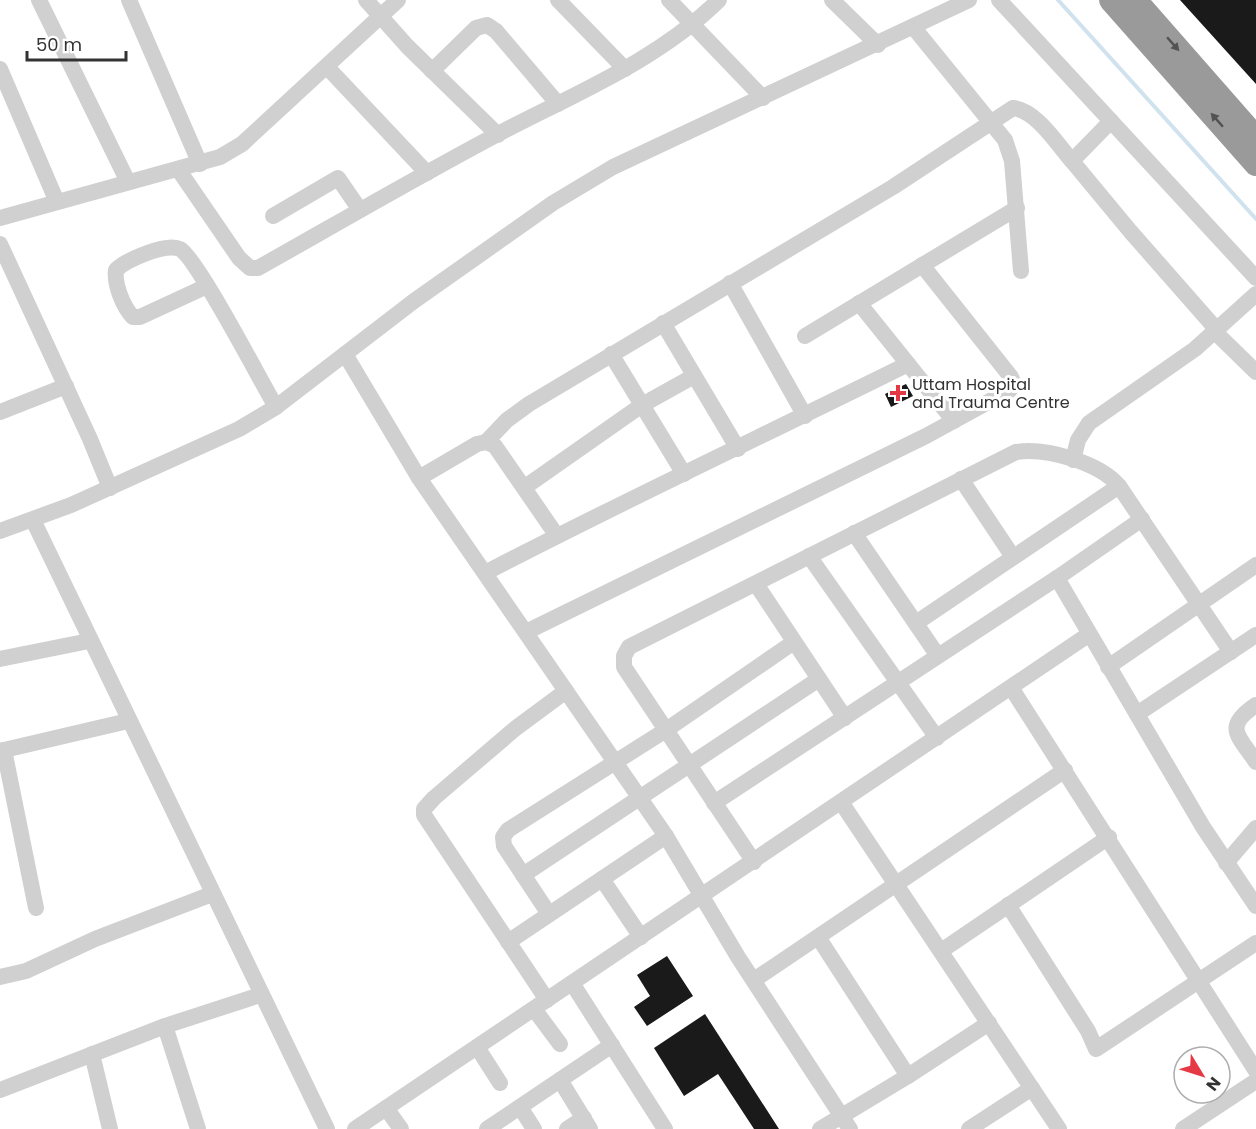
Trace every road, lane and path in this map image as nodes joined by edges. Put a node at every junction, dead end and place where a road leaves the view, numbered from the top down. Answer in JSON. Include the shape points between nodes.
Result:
{"nodes":[{"id":1,"x":39,"y":0,"type":"edge"},
{"id":2,"x":129,"y":0,"type":"edge"},
{"id":3,"x":366,"y":0,"type":"edge"},
{"id":4,"x":398,"y":0,"type":"edge"},
{"id":5,"x":558,"y":0,"type":"edge"},
{"id":6,"x":669,"y":0,"type":"edge"},
{"id":7,"x":719,"y":0,"type":"edge"},
{"id":8,"x":832,"y":0,"type":"edge"},
{"id":9,"x":969,"y":0,"type":"edge"},
{"id":10,"x":999,"y":0,"type":"edge"},
{"id":11,"x":1111,"y":0,"type":"edge"},
{"id":12,"x":1135,"y":0,"type":"edge"},
{"id":13,"x":936,"y":6,"type":"edge"},
{"id":14,"x":381,"y":16,"type":"junction"},
{"id":15,"x":693,"y":25,"type":"junction"},
{"id":16,"x":914,"y":28,"type":"junction"},
{"id":17,"x":878,"y":45,"type":"junction"},
{"id":18,"x":327,"y":67,"type":"junction"},
{"id":19,"x":0,"y":69,"type":"edge"},
{"id":20,"x":625,"y":69,"type":"junction"},
{"id":21,"x":432,"y":71,"type":"junction"},
{"id":22,"x":763,"y":98,"type":"junction"},
{"id":23,"x":558,"y":104,"type":"junction"},
{"id":24,"x":1111,"y":121,"type":"junction"},
{"id":25,"x":992,"y":124,"type":"junction"},
{"id":26,"x":498,"y":135,"type":"junction"},
{"id":27,"x":1256,"y":138,"type":"edge"},
{"id":28,"x":1072,"y":161,"type":"junction"},
{"id":29,"x":200,"y":164,"type":"junction"},
{"id":30,"x":1256,"y":164,"type":"edge"},
{"id":31,"x":178,"y":169,"type":"junction"},
{"id":32,"x":427,"y":173,"type":"junction"},
{"id":33,"x":128,"y":182,"type":"junction"},
{"id":34,"x":57,"y":202,"type":"junction"},
{"id":35,"x":1017,"y":208,"type":"junction"},
{"id":36,"x":360,"y":210,"type":"junction"},
{"id":37,"x":273,"y":216,"type":"dead end"},
{"id":38,"x":0,"y":218,"type":"edge"},
{"id":39,"x":0,"y":246,"type":"edge"},
{"id":40,"x":922,"y":265,"type":"junction"},
{"id":41,"x":1021,"y":271,"type":"dead end"},
{"id":42,"x":1256,"y":278,"type":"edge"},
{"id":43,"x":730,"y":283,"type":"junction"},
{"id":44,"x":207,"y":286,"type":"junction"},
{"id":45,"x":1256,"y":294,"type":"edge"},
{"id":46,"x":859,"y":303,"type":"junction"},
{"id":47,"x":663,"y":322,"type":"junction"},
{"id":48,"x":1216,"y":331,"type":"junction"},
{"id":49,"x":805,"y":336,"type":"dead end"},
{"id":50,"x":345,"y":354,"type":"junction"},
{"id":51,"x":611,"y":354,"type":"junction"},
{"id":52,"x":908,"y":364,"type":"junction"},
{"id":53,"x":1256,"y":372,"type":"edge"},
{"id":54,"x":694,"y":376,"type":"junction"},
{"id":55,"x":66,"y":386,"type":"junction"},
{"id":56,"x":642,"y":405,"type":"junction"},
{"id":57,"x":276,"y":407,"type":"junction"},
{"id":58,"x":0,"y":411,"type":"edge"},
{"id":59,"x":805,"y":416,"type":"junction"},
{"id":60,"x":954,"y":421,"type":"junction"},
{"id":61,"x":486,"y":442,"type":"junction"},
{"id":62,"x":738,"y":449,"type":"junction"},
{"id":63,"x":1073,"y":460,"type":"junction"},
{"id":64,"x":684,"y":474,"type":"junction"},
{"id":65,"x":419,"y":478,"type":"junction"},
{"id":66,"x":961,"y":479,"type":"junction"},
{"id":67,"x":1119,"y":486,"type":"junction"},
{"id":68,"x":525,"y":487,"type":"junction"},
{"id":69,"x":110,"y":488,"type":"junction"},
{"id":70,"x":1142,"y":519,"type":"junction"},
{"id":71,"x":33,"y":520,"type":"junction"},
{"id":72,"x":0,"y":531,"type":"edge"},
{"id":73,"x":854,"y":533,"type":"junction"},
{"id":74,"x":557,"y":536,"type":"junction"},
{"id":75,"x":809,"y":556,"type":"junction"},
{"id":76,"x":1013,"y":557,"type":"junction"},
{"id":77,"x":1256,"y":565,"type":"edge"},
{"id":78,"x":485,"y":573,"type":"junction"},
{"id":79,"x":1057,"y":578,"type":"junction"},
{"id":80,"x":756,"y":584,"type":"junction"},
{"id":81,"x":1200,"y":604,"type":"junction"},
{"id":82,"x":916,"y":623,"type":"junction"},
{"id":83,"x":526,"y":632,"type":"junction"},
{"id":84,"x":1088,"y":635,"type":"junction"},
{"id":85,"x":1256,"y":635,"type":"edge"},
{"id":86,"x":89,"y":641,"type":"junction"},
{"id":87,"x":794,"y":642,"type":"junction"},
{"id":88,"x":1231,"y":652,"type":"junction"},
{"id":89,"x":938,"y":656,"type":"junction"},
{"id":90,"x":0,"y":659,"type":"edge"},
{"id":91,"x":1108,"y":668,"type":"junction"},
{"id":92,"x":819,"y":679,"type":"junction"},
{"id":93,"x":898,"y":683,"type":"junction"},
{"id":94,"x":1012,"y":688,"type":"junction"},
{"id":95,"x":566,"y":691,"type":"junction"},
{"id":96,"x":1256,"y":705,"type":"edge"},
{"id":97,"x":1137,"y":714,"type":"junction"},
{"id":98,"x":845,"y":718,"type":"junction"},
{"id":99,"x":128,"y":721,"type":"junction"},
{"id":100,"x":666,"y":730,"type":"junction"},
{"id":101,"x":937,"y":738,"type":"junction"},
{"id":102,"x":2,"y":750,"type":"edge"},
{"id":103,"x":615,"y":762,"type":"junction"},
{"id":104,"x":1256,"y":762,"type":"edge"},
{"id":105,"x":689,"y":766,"type":"junction"},
{"id":106,"x":1065,"y":770,"type":"junction"},
{"id":107,"x":640,"y":798,"type":"junction"},
{"id":108,"x":841,"y":802,"type":"junction"},
{"id":109,"x":714,"y":803,"type":"junction"},
{"id":110,"x":1256,"y":828,"type":"edge"},
{"id":111,"x":666,"y":836,"type":"junction"},
{"id":112,"x":1109,"y":837,"type":"junction"},
{"id":113,"x":754,"y":862,"type":"junction"},
{"id":114,"x":1226,"y":863,"type":"junction"},
{"id":115,"x":523,"y":875,"type":"junction"},
{"id":116,"x":602,"y":879,"type":"junction"},
{"id":117,"x":896,"y":885,"type":"junction"},
{"id":118,"x":212,"y":894,"type":"junction"},
{"id":119,"x":702,"y":896,"type":"junction"},
{"id":120,"x":1008,"y":905,"type":"junction"},
{"id":121,"x":1256,"y":906,"type":"edge"},
{"id":122,"x":36,"y":908,"type":"dead end"},
{"id":123,"x":549,"y":914,"type":"junction"},
{"id":124,"x":641,"y":937,"type":"junction"},
{"id":125,"x":818,"y":937,"type":"junction"},
{"id":126,"x":508,"y":942,"type":"junction"},
{"id":127,"x":1256,"y":943,"type":"edge"},
{"id":128,"x":941,"y":951,"type":"junction"},
{"id":129,"x":0,"y":977,"type":"edge"},
{"id":130,"x":754,"y":980,"type":"junction"},
{"id":131,"x":1200,"y":980,"type":"junction"},
{"id":132,"x":572,"y":982,"type":"junction"},
{"id":133,"x":260,"y":995,"type":"junction"},
{"id":134,"x":540,"y":1004,"type":"junction"},
{"id":135,"x":989,"y":1023,"type":"junction"},
{"id":136,"x":165,"y":1026,"type":"junction"},
{"id":137,"x":560,"y":1044,"type":"dead end"},
{"id":138,"x":612,"y":1045,"type":"junction"},
{"id":139,"x":477,"y":1047,"type":"junction"},
{"id":140,"x":92,"y":1054,"type":"junction"},
{"id":141,"x":1256,"y":1071,"type":"edge"},
{"id":142,"x":908,"y":1076,"type":"junction"},
{"id":143,"x":560,"y":1080,"type":"junction"},
{"id":144,"x":1256,"y":1081,"type":"edge"},
{"id":145,"x":500,"y":1083,"type":"dead end"},
{"id":146,"x":1032,"y":1088,"type":"junction"},
{"id":147,"x":0,"y":1090,"type":"edge"},
{"id":148,"x":520,"y":1107,"type":"junction"},
{"id":149,"x":386,"y":1108,"type":"junction"},
{"id":150,"x":846,"y":1122,"type":"edge"},
{"id":151,"x":587,"y":1124,"type":"edge"},
{"id":152,"x":110,"y":1129,"type":"edge"},
{"id":153,"x":198,"y":1129,"type":"edge"},
{"id":154,"x":327,"y":1129,"type":"edge"},
{"id":155,"x":355,"y":1129,"type":"edge"},
{"id":156,"x":401,"y":1129,"type":"edge"},
{"id":157,"x":487,"y":1129,"type":"edge"},
{"id":158,"x":534,"y":1129,"type":"edge"},
{"id":159,"x":567,"y":1129,"type":"edge"},
{"id":160,"x":665,"y":1129,"type":"edge"},
{"id":161,"x":820,"y":1129,"type":"edge"},
{"id":162,"x":969,"y":1129,"type":"edge"},
{"id":163,"x":1059,"y":1129,"type":"edge"},
{"id":164,"x":1184,"y":1129,"type":"edge"}],
"edges":[{"from":1,"to":33,"type":"street"},
{"from":2,"to":29,"type":"street"},
{"from":3,"to":14,"type":"street"},
{"from":4,"to":14,"type":"street"},
{"from":5,"to":20,"type":"street"},
{"from":6,"to":15,"type":"street"},
{"from":7,"to":15,"type":"street"},
{"from":8,"to":17,"type":"street"},
{"from":9,"to":13,"type":"street"},
{"from":10,"to":24,"type":"street"},
{"from":30,"to":11,"type":"highway","one_way":true},
{"from":12,"to":27,"type":"highway","one_way":true},
{"from":13,"to":16,"type":"street"},
{"from":14,"to":18,"type":"street"},
{"from":14,"to":21,"type":"street"},
{"from":15,"to":20,"type":"street"},
{"from":15,"to":22,"type":"street"},
{"from":16,"to":17,"type":"street"},
{"from":16,"to":25,"type":"street"},
{"from":17,"to":22,"type":"street"},
{"from":18,"to":29,"type":"street","via":[[242,144]]},
{"from":18,"to":32,"type":"street"},
{"from":19,"to":34,"type":"street"},
{"from":20,"to":23,"type":"street"},
{"from":21,"to":23,"type":"street","via":[[476,28],[487,25]]},
{"from":21,"to":26,"type":"street"},
{"from":22,"to":50,"type":"street","via":[[613,167],[553,203]]},
{"from":23,"to":26,"type":"street"},
{"from":24,"to":28,"type":"street"},
{"from":24,"to":42,"type":"street"},
{"from":25,"to":28,"type":"street","via":[[1013,108],[1022,109]]},
{"from":25,"to":35,"type":"street","via":[[1005,140],[1012,161]]},
{"from":25,"to":43,"type":"street"},
{"from":26,"to":32,"type":"street"},
{"from":28,"to":48,"type":"street"},
{"from":29,"to":31,"type":"street"},
{"from":31,"to":33,"type":"street"},
{"from":31,"to":36,"type":"street","via":[[239,258],[250,268],[258,268]]},
{"from":32,"to":36,"type":"street"},
{"from":33,"to":34,"type":"street"},
{"from":34,"to":38,"type":"street"},
{"from":35,"to":40,"type":"street"},
{"from":35,"to":41,"type":"street"},
{"from":36,"to":37,"type":"street","via":[[338,178]]},
{"from":39,"to":55,"type":"street"},
{"from":40,"to":46,"type":"street"},
{"from":40,"to":60,"type":"street","via":[[1014,382],[1010,390]]},
{"from":43,"to":47,"type":"street"},
{"from":43,"to":59,"type":"street"},
{"from":44,"to":44,"type":"street","via":[[186,253],[172,246],[123,263],[114,277],[133,317]]},
{"from":44,"to":57,"type":"street"},
{"from":45,"to":48,"type":"street"},
{"from":46,"to":49,"type":"street"},
{"from":46,"to":52,"type":"street"},
{"from":47,"to":51,"type":"street"},
{"from":47,"to":54,"type":"street"},
{"from":48,"to":53,"type":"street"},
{"from":48,"to":63,"type":"street","via":[[1089,423],[1078,440]]},
{"from":50,"to":57,"type":"street"},
{"from":50,"to":65,"type":"street"},
{"from":51,"to":56,"type":"street"},
{"from":51,"to":61,"type":"street","via":[[529,404]]},
{"from":52,"to":59,"type":"street"},
{"from":52,"to":60,"type":"street"},
{"from":54,"to":56,"type":"street"},
{"from":54,"to":62,"type":"street"},
{"from":55,"to":58,"type":"street"},
{"from":55,"to":69,"type":"street"},
{"from":56,"to":64,"type":"street"},
{"from":56,"to":68,"type":"street"},
{"from":57,"to":69,"type":"street","via":[[239,429]]},
{"from":59,"to":62,"type":"street"},
{"from":60,"to":83,"type":"street"},
{"from":61,"to":65,"type":"street"},
{"from":61,"to":68,"type":"street","via":[[500,450]]},
{"from":62,"to":64,"type":"street"},
{"from":63,"to":66,"type":"street","via":[[1033,449],[1016,452]]},
{"from":63,"to":67,"type":"street","via":[[1092,464]]},
{"from":64,"to":74,"type":"street"},
{"from":65,"to":78,"type":"street"},
{"from":66,"to":73,"type":"street"},
{"from":66,"to":76,"type":"street"},
{"from":67,"to":70,"type":"street"},
{"from":67,"to":76,"type":"street"},
{"from":68,"to":74,"type":"street"},
{"from":69,"to":71,"type":"street"},
{"from":70,"to":79,"type":"street"},
{"from":70,"to":81,"type":"street"},
{"from":71,"to":72,"type":"street"},
{"from":71,"to":86,"type":"street"},
{"from":73,"to":75,"type":"street"},
{"from":73,"to":82,"type":"street"},
{"from":74,"to":78,"type":"street"},
{"from":75,"to":80,"type":"street"},
{"from":75,"to":93,"type":"street"},
{"from":76,"to":82,"type":"street"},
{"from":77,"to":81,"type":"street"},
{"from":78,"to":83,"type":"street"},
{"from":79,"to":84,"type":"street"},
{"from":79,"to":89,"type":"street"},
{"from":80,"to":87,"type":"street"},
{"from":80,"to":100,"type":"street","via":[[629,647],[624,667]]},
{"from":81,"to":88,"type":"street"},
{"from":81,"to":91,"type":"street"},
{"from":82,"to":89,"type":"street"},
{"from":83,"to":95,"type":"street"},
{"from":84,"to":91,"type":"street"},
{"from":84,"to":94,"type":"street"},
{"from":85,"to":88,"type":"street"},
{"from":86,"to":90,"type":"street"},
{"from":86,"to":99,"type":"street"},
{"from":87,"to":92,"type":"street"},
{"from":87,"to":100,"type":"street"},
{"from":88,"to":97,"type":"street"},
{"from":89,"to":93,"type":"street"},
{"from":91,"to":97,"type":"street"},
{"from":92,"to":98,"type":"street"},
{"from":92,"to":105,"type":"street"},
{"from":93,"to":98,"type":"street"},
{"from":93,"to":101,"type":"street"},
{"from":94,"to":101,"type":"street"},
{"from":94,"to":106,"type":"street"},
{"from":95,"to":103,"type":"street"},
{"from":95,"to":126,"type":"street","via":[[516,728],[424,809],[424,815]]},
{"from":96,"to":104,"type":"street","via":[[1239,716],[1236,725]]},
{"from":97,"to":114,"type":"street"},
{"from":98,"to":109,"type":"street"},
{"from":99,"to":102,"type":"street"},
{"from":99,"to":118,"type":"street"},
{"from":100,"to":103,"type":"street"},
{"from":100,"to":105,"type":"street"},
{"from":101,"to":108,"type":"street"},
{"from":102,"to":122,"type":"street"},
{"from":103,"to":107,"type":"street"},
{"from":103,"to":115,"type":"street","via":[[508,830],[503,837],[504,846]]},
{"from":105,"to":107,"type":"street"},
{"from":105,"to":109,"type":"street"},
{"from":106,"to":112,"type":"street"},
{"from":106,"to":117,"type":"street"},
{"from":107,"to":111,"type":"street"},
{"from":107,"to":115,"type":"street"},
{"from":108,"to":113,"type":"street"},
{"from":108,"to":117,"type":"street"},
{"from":109,"to":113,"type":"street"},
{"from":110,"to":114,"type":"street"},
{"from":111,"to":116,"type":"street"},
{"from":111,"to":119,"type":"street"},
{"from":112,"to":120,"type":"street"},
{"from":112,"to":131,"type":"street"},
{"from":113,"to":119,"type":"street"},
{"from":114,"to":121,"type":"street"},
{"from":115,"to":123,"type":"street"},
{"from":116,"to":123,"type":"street"},
{"from":116,"to":124,"type":"street"},
{"from":117,"to":125,"type":"street"},
{"from":117,"to":128,"type":"street"},
{"from":118,"to":129,"type":"street","via":[[95,939],[26,971]]},
{"from":118,"to":133,"type":"street"},
{"from":119,"to":124,"type":"street"},
{"from":119,"to":130,"type":"street"},
{"from":120,"to":128,"type":"street"},
{"from":120,"to":131,"type":"street","via":[[1096,1049]]},
{"from":123,"to":126,"type":"street"},
{"from":124,"to":132,"type":"street"},
{"from":125,"to":130,"type":"street"},
{"from":125,"to":142,"type":"street"},
{"from":126,"to":134,"type":"street"},
{"from":127,"to":131,"type":"street"},
{"from":128,"to":135,"type":"street"},
{"from":130,"to":150,"type":"street"},
{"from":131,"to":141,"type":"street"},
{"from":132,"to":134,"type":"street"},
{"from":132,"to":138,"type":"street"},
{"from":133,"to":136,"type":"street"},
{"from":133,"to":154,"type":"street"},
{"from":134,"to":137,"type":"street"},
{"from":134,"to":139,"type":"street"},
{"from":135,"to":142,"type":"street"},
{"from":135,"to":146,"type":"street"},
{"from":136,"to":140,"type":"street"},
{"from":136,"to":153,"type":"street"},
{"from":138,"to":143,"type":"street"},
{"from":138,"to":160,"type":"street"},
{"from":139,"to":145,"type":"street"},
{"from":139,"to":149,"type":"street"},
{"from":140,"to":147,"type":"street"},
{"from":140,"to":152,"type":"street"},
{"from":142,"to":150,"type":"street"},
{"from":143,"to":148,"type":"street"},
{"from":143,"to":151,"type":"street"},
{"from":144,"to":164,"type":"street"},
{"from":146,"to":162,"type":"street"},
{"from":146,"to":163,"type":"street"},
{"from":148,"to":157,"type":"street"},
{"from":148,"to":158,"type":"street"},
{"from":149,"to":155,"type":"street"},
{"from":149,"to":156,"type":"street"},
{"from":150,"to":161,"type":"street"},
{"from":151,"to":159,"type":"street"}]}
